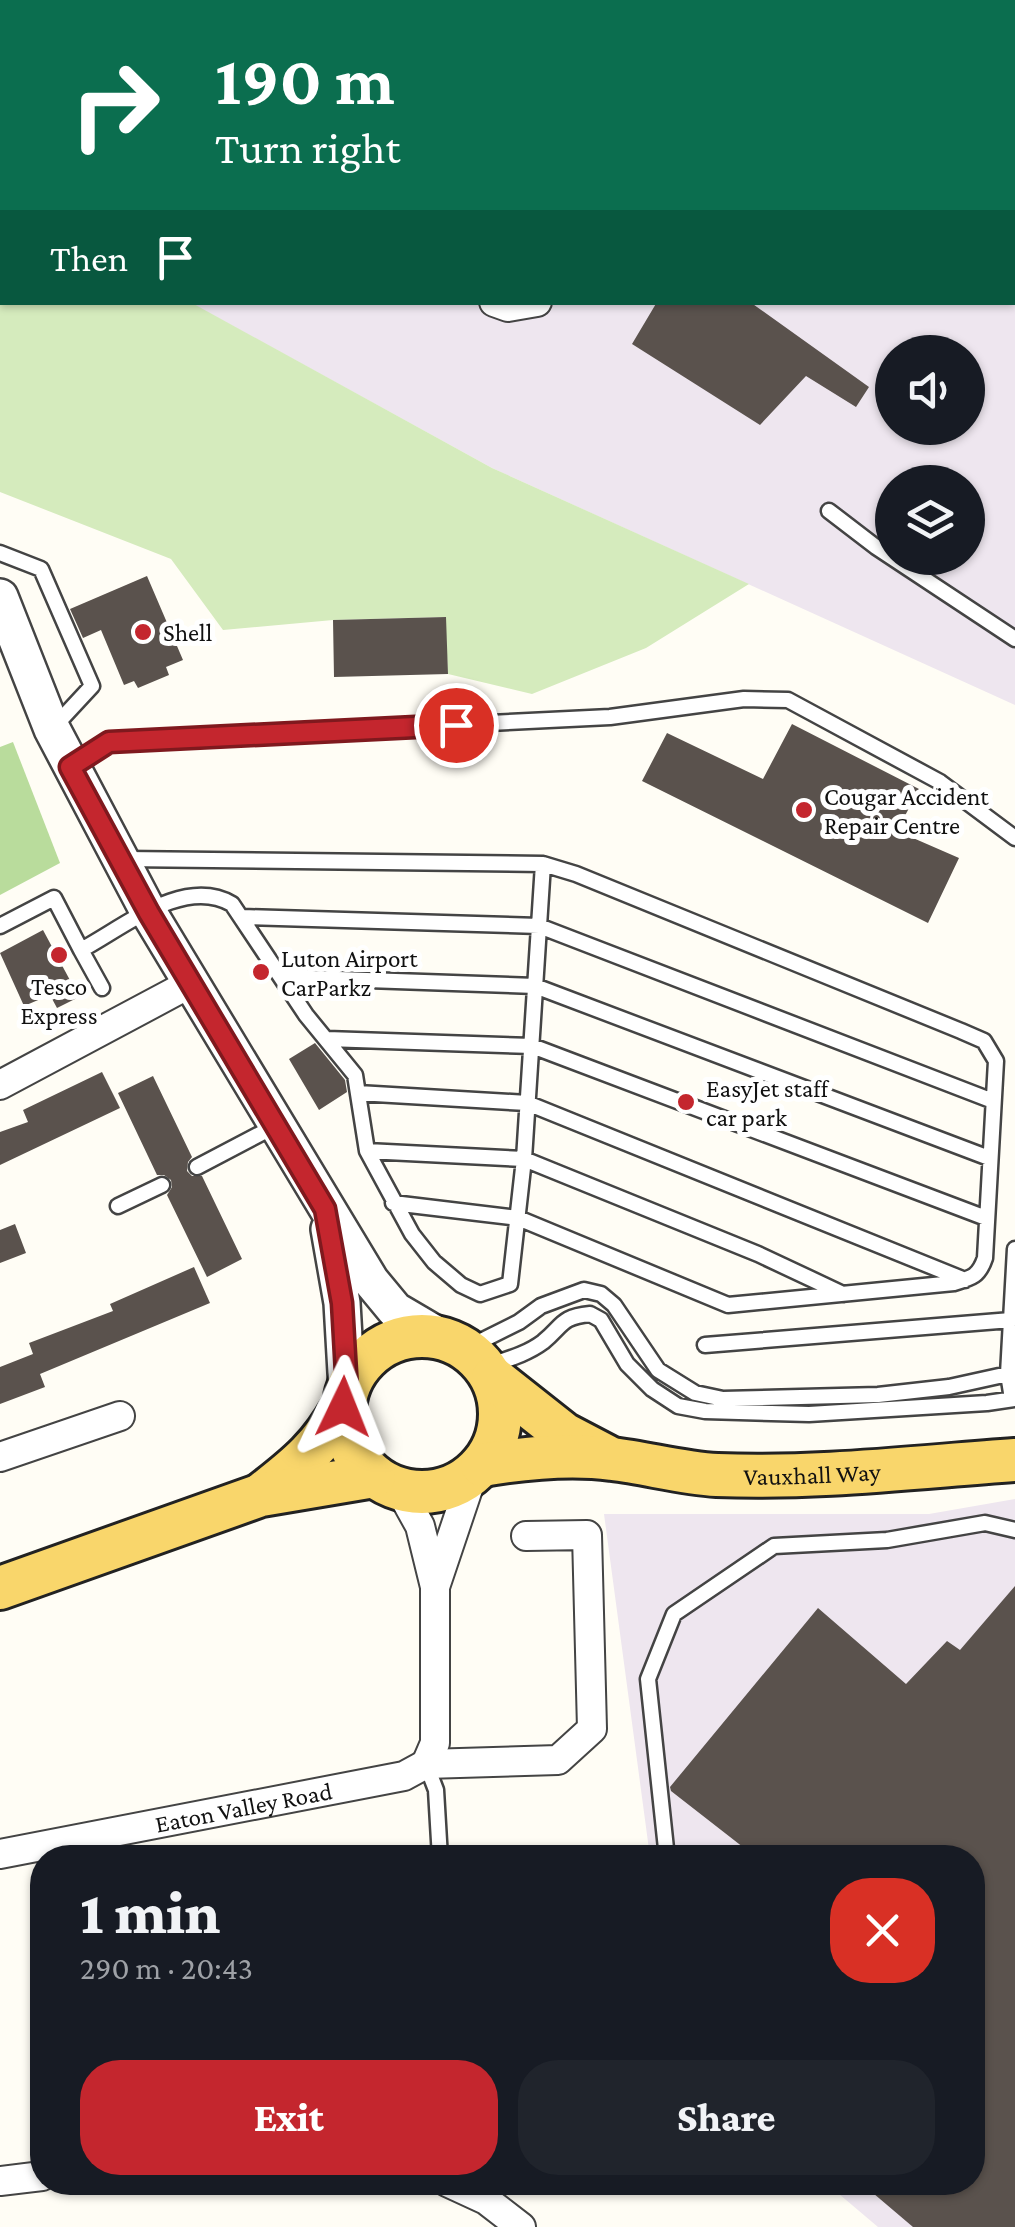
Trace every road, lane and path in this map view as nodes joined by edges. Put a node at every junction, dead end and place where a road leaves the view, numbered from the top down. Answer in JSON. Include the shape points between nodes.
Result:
{"nodes":[{"id":1,"x":830,"y":512,"type":"dead end"},
{"id":2,"x":0,"y":553,"type":"edge"},
{"id":3,"x":0,"y":596,"type":"edge"},
{"id":4,"x":1015,"y":640,"type":"edge"},
{"id":5,"x":52,"y":729,"type":"junction"},
{"id":6,"x":70,"y":767,"type":"junction"},
{"id":7,"x":1015,"y":838,"type":"edge"},
{"id":8,"x":120,"y":858,"type":"junction"},
{"id":9,"x":543,"y":864,"type":"junction"},
{"id":10,"x":149,"y":913,"type":"junction"},
{"id":11,"x":243,"y":917,"type":"junction"},
{"id":12,"x":0,"y":926,"type":"edge"},
{"id":13,"x":539,"y":926,"type":"junction"},
{"id":14,"x":81,"y":950,"type":"junction"},
{"id":15,"x":281,"y":977,"type":"junction"},
{"id":16,"x":192,"y":982,"type":"junction"},
{"id":17,"x":536,"y":986,"type":"junction"},
{"id":18,"x":102,"y":988,"type":"dead end"},
{"id":19,"x":327,"y":1039,"type":"junction"},
{"id":20,"x":532,"y":1046,"type":"junction"},
{"id":21,"x":0,"y":1085,"type":"edge"},
{"id":22,"x":358,"y":1092,"type":"junction"},
{"id":23,"x":993,"y":1101,"type":"junction"},
{"id":24,"x":527,"y":1103,"type":"junction"},
{"id":25,"x":276,"y":1126,"type":"junction"},
{"id":26,"x":368,"y":1151,"type":"junction"},
{"id":27,"x":989,"y":1158,"type":"junction"},
{"id":28,"x":524,"y":1160,"type":"junction"},
{"id":29,"x":197,"y":1167,"type":"dead end"},
{"id":30,"x":162,"y":1186,"type":"dead end"},
{"id":31,"x":393,"y":1203,"type":"junction"},
{"id":32,"x":118,"y":1206,"type":"dead end"},
{"id":33,"x":325,"y":1209,"type":"junction"},
{"id":34,"x":518,"y":1218,"type":"junction"},
{"id":35,"x":986,"y":1218,"type":"junction"},
{"id":36,"x":1015,"y":1249,"type":"edge"},
{"id":37,"x":965,"y":1280,"type":"junction"},
{"id":38,"x":844,"y":1295,"type":"junction"},
{"id":39,"x":1011,"y":1320,"type":"junction"},
{"id":40,"x":705,"y":1345,"type":"dead end"},
{"id":41,"x":471,"y":1357,"type":"junction"},
{"id":42,"x":1008,"y":1374,"type":"junction"},
{"id":43,"x":345,"y":1398,"type":"junction"},
{"id":44,"x":1014,"y":1399,"type":"edge"},
{"id":45,"x":120,"y":1416,"type":"dead end"},
{"id":46,"x":0,"y":1457,"type":"edge"},
{"id":47,"x":610,"y":1458,"type":"junction"},
{"id":48,"x":1015,"y":1460,"type":"edge"},
{"id":49,"x":478,"y":1469,"type":"junction"},
{"id":50,"x":387,"y":1483,"type":"junction"},
{"id":51,"x":261,"y":1495,"type":"junction"},
{"id":52,"x":1015,"y":1530,"type":"edge"},
{"id":53,"x":526,"y":1536,"type":"dead end"},
{"id":54,"x":435,"y":1587,"type":"junction"},
{"id":55,"x":0,"y":1588,"type":"edge"},
{"id":56,"x":426,"y":1764,"type":"junction"},
{"id":57,"x":47,"y":1845,"type":"edge"},
{"id":58,"x":439,"y":1845,"type":"edge"},
{"id":59,"x":666,"y":1845,"type":"edge"},
{"id":60,"x":30,"y":1848,"type":"edge"},
{"id":61,"x":0,"y":1854,"type":"edge"},
{"id":62,"x":30,"y":2177,"type":"edge"},
{"id":63,"x":0,"y":2181,"type":"edge"},
{"id":64,"x":475,"y":2195,"type":"edge"},
{"id":65,"x":522,"y":2227,"type":"edge"}],
"edges":[{"from":1,"to":4,"type":"lane"},
{"from":2,"to":5,"type":"lane","via":[[41,569],[92,686]]},
{"from":3,"to":5,"type":"street"},
{"from":5,"to":6,"type":"street"},
{"from":6,"to":7,"type":"lane","via":[[109,742],[610,717],[744,699],[788,700],[940,782]]},
{"from":6,"to":8,"type":"street"},
{"from":8,"to":9,"type":"lane"},
{"from":8,"to":10,"type":"street"},
{"from":9,"to":13,"type":"lane"},
{"from":9,"to":23,"type":"lane","via":[[984,1041],[996,1061]]},
{"from":10,"to":11,"type":"lane","via":[[185,896],[218,896]]},
{"from":10,"to":14,"type":"lane"},
{"from":10,"to":16,"type":"street"},
{"from":11,"to":13,"type":"lane"},
{"from":11,"to":15,"type":"lane"},
{"from":12,"to":14,"type":"lane","via":[[54,898]]},
{"from":13,"to":17,"type":"lane"},
{"from":13,"to":23,"type":"lane"},
{"from":14,"to":18,"type":"lane"},
{"from":15,"to":17,"type":"lane"},
{"from":15,"to":19,"type":"lane"},
{"from":16,"to":21,"type":"street"},
{"from":16,"to":25,"type":"street"},
{"from":17,"to":20,"type":"lane"},
{"from":17,"to":27,"type":"lane"},
{"from":19,"to":20,"type":"lane"},
{"from":19,"to":22,"type":"lane","via":[[355,1074]]},
{"from":20,"to":24,"type":"lane"},
{"from":20,"to":35,"type":"lane"},
{"from":22,"to":24,"type":"lane"},
{"from":22,"to":26,"type":"lane"},
{"from":23,"to":27,"type":"lane"},
{"from":24,"to":28,"type":"lane"},
{"from":24,"to":37,"type":"lane"},
{"from":25,"to":29,"type":"lane"},
{"from":25,"to":33,"type":"street"},
{"from":26,"to":28,"type":"lane"},
{"from":26,"to":31,"type":"lane"},
{"from":27,"to":35,"type":"lane"},
{"from":28,"to":34,"type":"lane"},
{"from":28,"to":38,"type":"lane"},
{"from":30,"to":32,"type":"lane"},
{"from":31,"to":34,"type":"lane"},
{"from":31,"to":34,"type":"lane","via":[[434,1262],[480,1294],[510,1284]]},
{"from":33,"to":41,"type":"street","via":[[395,1310]]},
{"from":33,"to":43,"type":"street","via":[[342,1303]]},
{"from":34,"to":38,"type":"lane","via":[[728,1305]]},
{"from":35,"to":37,"type":"lane","via":[[981,1272]]},
{"from":36,"to":39,"type":"lane"},
{"from":37,"to":38,"type":"lane"},
{"from":39,"to":40,"type":"lane"},
{"from":39,"to":42,"type":"lane"},
{"from":41,"to":42,"type":"lane","via":[[541,1306],[584,1290],[614,1305],[658,1370],[695,1393],[724,1399],[878,1395]]},
{"from":41,"to":43,"type":"main road","via":[[418,1334],[392,1340],[355,1372]]},
{"from":41,"to":44,"type":"lane","via":[[519,1356],[562,1320],[590,1314],[601,1320],[627,1364],[678,1406],[809,1414]]},
{"from":41,"to":47,"type":"main road","name":"Vauxhall Way","via":[[564,1434]]},
{"from":41,"to":49,"type":"main road","via":[[500,1398],[492,1450]]},
{"from":42,"to":44,"type":"lane"},
{"from":43,"to":50,"type":"main road","via":[[344,1427],[353,1452]]},
{"from":43,"to":51,"type":"main road","via":[[309,1458]]},
{"from":45,"to":46,"type":"street"},
{"from":47,"to":48,"type":"main road","name":"Vauxhall Way","via":[[716,1475]]},
{"from":47,"to":49,"type":"main road","name":"Vauxhall Way","via":[[544,1458]]},
{"from":49,"to":50,"type":"main road","via":[[457,1485],[422,1493]]},
{"from":49,"to":54,"type":"street"},
{"from":50,"to":51,"type":"main road"},
{"from":50,"to":54,"type":"street","via":[[420,1526]]},
{"from":51,"to":55,"type":"main road"},
{"from":52,"to":59,"type":"lane","via":[[985,1523],[887,1540],[774,1546],[674,1614],[648,1680]]},
{"from":53,"to":56,"type":"street","name":"Eaton Valley Road","via":[[587,1536],[592,1730],[558,1760]]},
{"from":54,"to":56,"type":"street","via":[[435,1743]]},
{"from":56,"to":57,"type":"street","name":"Eaton Valley Road","via":[[404,1776]]},
{"from":56,"to":58,"type":"lane","via":[[436,1790]]},
{"from":60,"to":61,"type":"street","name":"Eaton Valley Road"},
{"from":62,"to":63,"type":"street"},
{"from":64,"to":65,"type":"street"}]}
